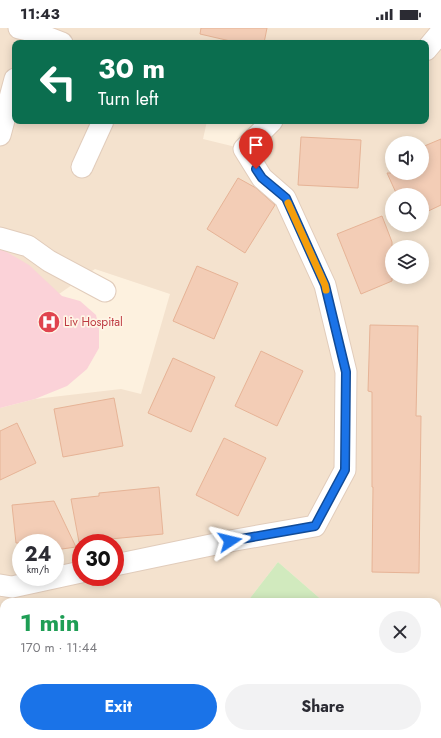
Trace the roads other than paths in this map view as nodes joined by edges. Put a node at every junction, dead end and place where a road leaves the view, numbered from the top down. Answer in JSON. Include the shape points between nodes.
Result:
{"nodes":[{"id":1,"x":25,"y":32,"type":"edge"},
{"id":2,"x":441,"y":32,"type":"edge"},
{"id":3,"x":52,"y":40,"type":"edge"},
{"id":4,"x":429,"y":46,"type":"edge"},
{"id":5,"x":12,"y":91,"type":"edge"},
{"id":6,"x":103,"y":124,"type":"edge"},
{"id":7,"x":269,"y":124,"type":"edge"},
{"id":8,"x":0,"y":136,"type":"edge"},
{"id":9,"x":82,"y":167,"type":"dead end"},
{"id":10,"x":0,"y":238,"type":"edge"},
{"id":11,"x":105,"y":291,"type":"dead end"},
{"id":12,"x":124,"y":563,"type":"edge"},
{"id":13,"x":72,"y":574,"type":"edge"},
{"id":14,"x":0,"y":585,"type":"edge"}],
"edges":[{"from":1,"to":3,"type":"street"},
{"from":2,"to":4,"type":"street"},
{"from":5,"to":8,"type":"street"},
{"from":6,"to":9,"type":"street"},
{"from":7,"to":12,"type":"street","via":[[244,150],[262,178],[286,198],[325,285],[346,372],[345,470],[315,526]]},
{"from":10,"to":11,"type":"street","via":[[28,246],[49,261]]},
{"from":13,"to":14,"type":"street","via":[[12,587]]}]}
